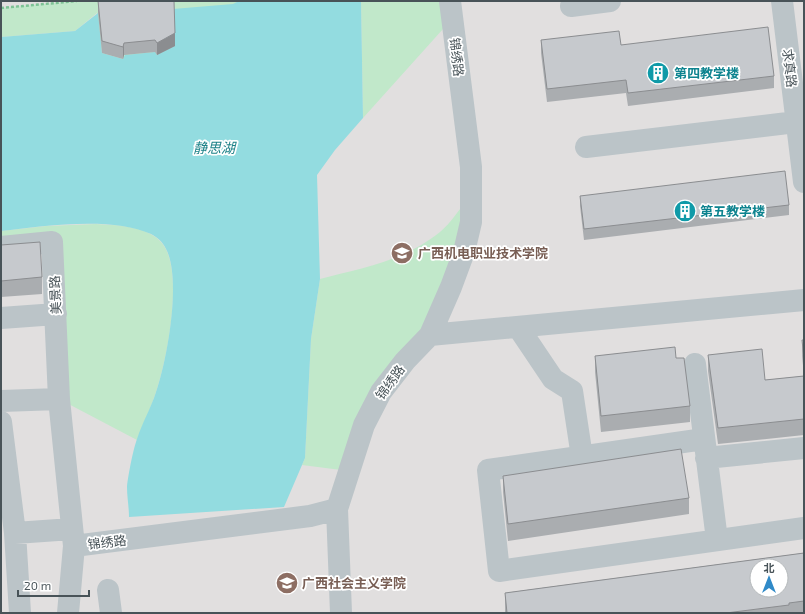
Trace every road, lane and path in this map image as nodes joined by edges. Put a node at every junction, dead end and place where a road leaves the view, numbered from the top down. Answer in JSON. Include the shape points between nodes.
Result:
{"nodes":[{"id":1,"x":77,"y":1,"type":"edge"},
{"id":2,"x":450,"y":1,"type":"edge"},
{"id":3,"x":610,"y":1,"type":"edge"},
{"id":4,"x":782,"y":1,"type":"edge"},
{"id":5,"x":571,"y":6,"type":"dead end"},
{"id":6,"x":1,"y":8,"type":"edge"},
{"id":7,"x":796,"y":122,"type":"junction"},
{"id":8,"x":586,"y":147,"type":"dead end"},
{"id":9,"x":804,"y":182,"type":"edge"},
{"id":10,"x":1,"y":247,"type":"edge"},
{"id":11,"x":804,"y":300,"type":"edge"},
{"id":12,"x":56,"y":314,"type":"junction"},
{"id":13,"x":1,"y":318,"type":"edge"},
{"id":14,"x":518,"y":327,"type":"junction"},
{"id":15,"x":430,"y":335,"type":"junction"},
{"id":16,"x":694,"y":364,"type":"dead end"},
{"id":17,"x":59,"y":399,"type":"junction"},
{"id":18,"x":1,"y":400,"type":"edge"},
{"id":19,"x":1,"y":422,"type":"edge"},
{"id":20,"x":804,"y":448,"type":"edge"},
{"id":21,"x":705,"y":449,"type":"junction"},
{"id":22,"x":582,"y":457,"type":"junction"},
{"id":23,"x":337,"y":509,"type":"junction"},
{"id":24,"x":6,"y":512,"type":"edge"},
{"id":25,"x":804,"y":528,"type":"edge"},
{"id":26,"x":15,"y":533,"type":"junction"},
{"id":27,"x":73,"y":538,"type":"junction"},
{"id":28,"x":717,"y":540,"type":"junction"},
{"id":29,"x":108,"y":590,"type":"dead end"},
{"id":30,"x":20,"y":613,"type":"edge"},
{"id":31,"x":68,"y":613,"type":"edge"},
{"id":32,"x":111,"y":613,"type":"edge"},
{"id":33,"x":341,"y":613,"type":"edge"}],
"edges":[{"from":1,"to":6,"type":"path"},
{"from":2,"to":15,"type":"lane","name":"锦绣路","via":[[471,167],[471,222],[459,266]]},
{"from":3,"to":5,"type":"lane"},
{"from":4,"to":7,"type":"lane","name":"求真路"},
{"from":7,"to":8,"type":"lane"},
{"from":7,"to":9,"type":"lane","name":"求真路"},
{"from":10,"to":12,"type":"lane","name":"美景路","via":[[52,242]]},
{"from":11,"to":14,"type":"lane"},
{"from":12,"to":13,"type":"lane"},
{"from":12,"to":17,"type":"lane","name":"美景路"},
{"from":14,"to":15,"type":"lane"},
{"from":14,"to":22,"type":"lane","via":[[553,379],[572,391]]},
{"from":15,"to":23,"type":"lane","name":"锦绣路","via":[[405,361],[372,408]]},
{"from":16,"to":21,"type":"lane"},
{"from":17,"to":18,"type":"lane"},
{"from":17,"to":27,"type":"lane","name":"美景路"},
{"from":19,"to":24,"type":"lane"},
{"from":20,"to":21,"type":"lane"},
{"from":21,"to":22,"type":"lane"},
{"from":21,"to":28,"type":"lane"},
{"from":22,"to":28,"type":"lane","via":[[488,470],[499,571]]},
{"from":23,"to":27,"type":"lane","name":"锦绣路","via":[[310,516]]},
{"from":23,"to":33,"type":"lane"},
{"from":24,"to":26,"type":"lane"},
{"from":25,"to":28,"type":"lane"},
{"from":26,"to":27,"type":"lane","name":"锦绣路"},
{"from":26,"to":30,"type":"lane"},
{"from":27,"to":31,"type":"lane","name":"美景路"},
{"from":29,"to":32,"type":"lane"}]}
